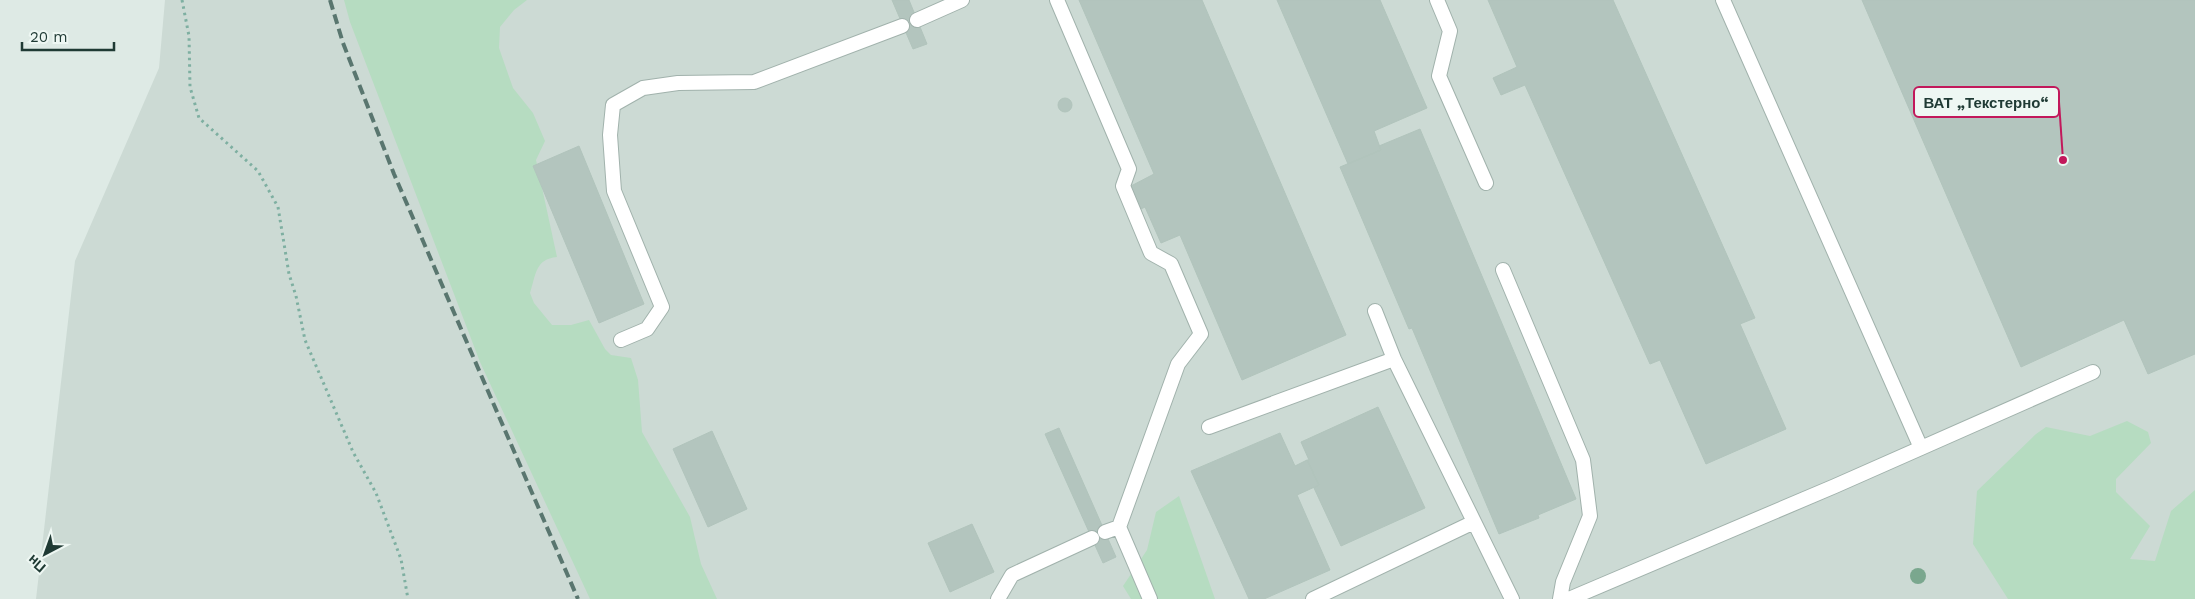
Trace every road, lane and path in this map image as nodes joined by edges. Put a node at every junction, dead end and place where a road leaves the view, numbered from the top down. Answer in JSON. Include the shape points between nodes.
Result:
{"nodes":[{"id":1,"x":182,"y":0,"type":"edge"},
{"id":2,"x":962,"y":0,"type":"edge"},
{"id":3,"x":1057,"y":0,"type":"edge"},
{"id":4,"x":1437,"y":0,"type":"edge"},
{"id":5,"x":1723,"y":0,"type":"edge"},
{"id":6,"x":917,"y":20,"type":"dead end"},
{"id":7,"x":902,"y":26,"type":"dead end"},
{"id":8,"x":1486,"y":183,"type":"dead end"},
{"id":9,"x":1503,"y":270,"type":"dead end"},
{"id":10,"x":1374,"y":312,"type":"dead end"},
{"id":11,"x":621,"y":340,"type":"dead end"},
{"id":12,"x":1394,"y":359,"type":"junction"},
{"id":13,"x":2093,"y":372,"type":"dead end"},
{"id":14,"x":1209,"y":427,"type":"dead end"},
{"id":15,"x":1921,"y":448,"type":"junction"},
{"id":16,"x":1474,"y":522,"type":"junction"},
{"id":17,"x":1119,"y":527,"type":"junction"},
{"id":18,"x":408,"y":599,"type":"edge"},
{"id":19,"x":998,"y":599,"type":"edge"},
{"id":20,"x":1150,"y":599,"type":"edge"},
{"id":21,"x":1312,"y":599,"type":"edge"},
{"id":22,"x":1512,"y":599,"type":"edge"},
{"id":23,"x":1560,"y":599,"type":"edge"},
{"id":24,"x":1569,"y":599,"type":"edge"}],
"edges":[{"from":1,"to":18,"type":"path","via":[[189,36],[190,86],[199,118],[258,171],[278,207],[289,274],[305,340],[353,452],[376,493],[401,559]]},
{"from":2,"to":6,"type":"lane"},
{"from":3,"to":17,"type":"lane","via":[[1129,169],[1122,186],[1151,253],[1171,264],[1201,334],[1178,364]]},
{"from":4,"to":8,"type":"lane","via":[[1450,31],[1439,76]]},
{"from":5,"to":15,"type":"lane"},
{"from":7,"to":11,"type":"lane","via":[[754,82],[678,83],[643,88],[613,105],[610,135],[614,191],[662,307],[647,329]]},
{"from":9,"to":23,"type":"lane","via":[[1583,460],[1590,516],[1563,582]]},
{"from":10,"to":12,"type":"lane"},
{"from":12,"to":14,"type":"lane"},
{"from":12,"to":16,"type":"lane"},
{"from":13,"to":15,"type":"lane"},
{"from":15,"to":24,"type":"lane"},
{"from":16,"to":21,"type":"lane"},
{"from":16,"to":22,"type":"lane"},
{"from":17,"to":19,"type":"lane","via":[[1012,575]]},
{"from":17,"to":20,"type":"lane"}]}
